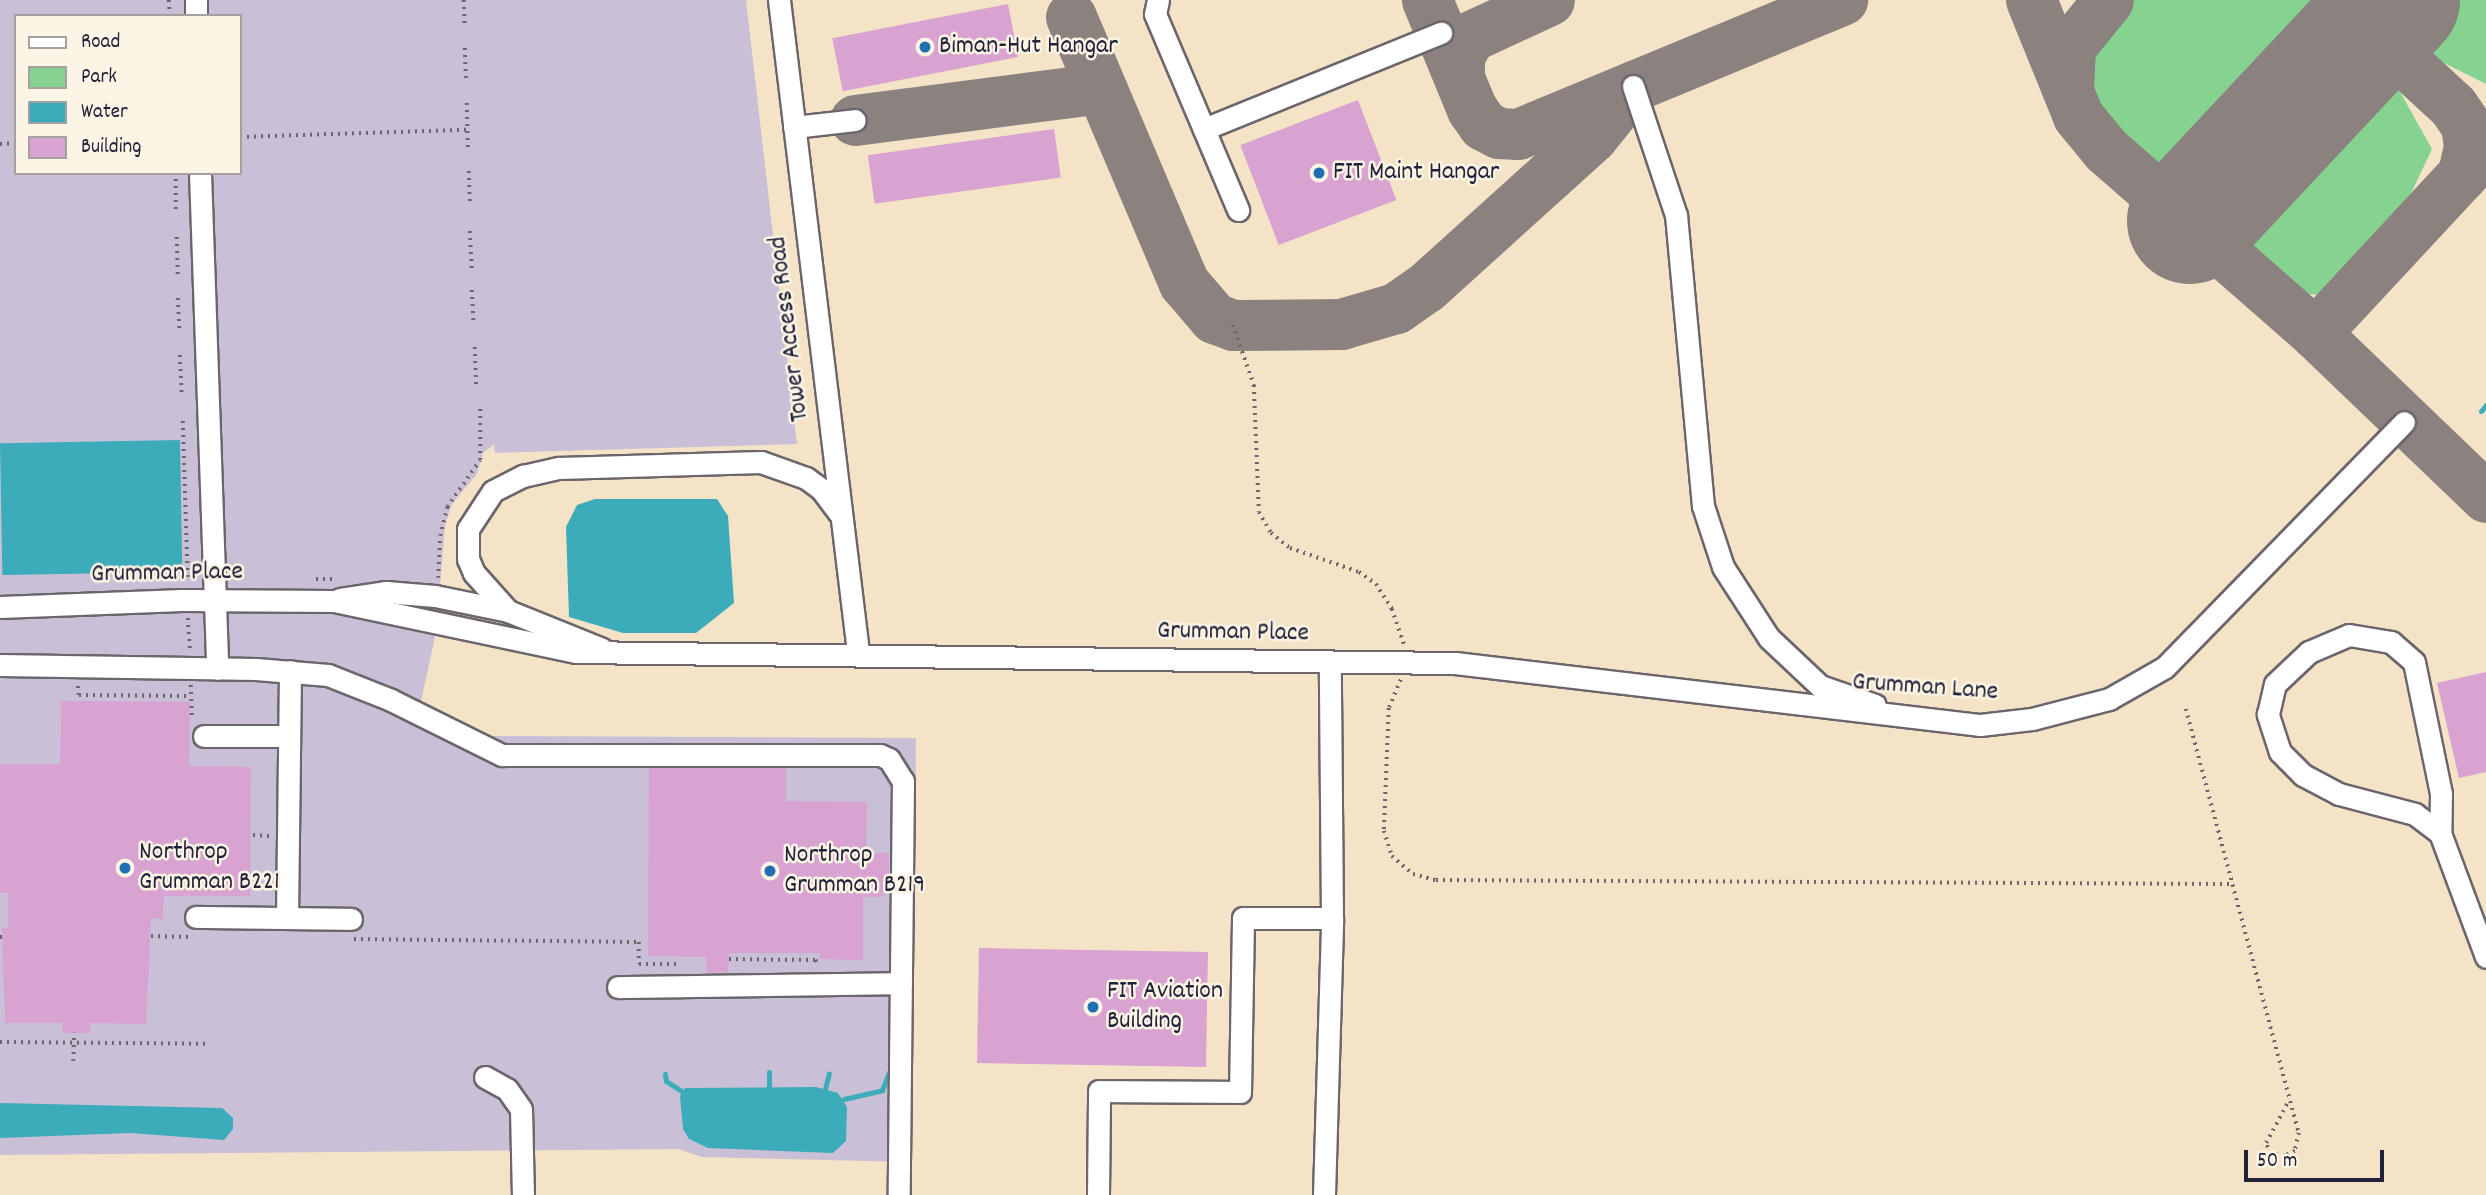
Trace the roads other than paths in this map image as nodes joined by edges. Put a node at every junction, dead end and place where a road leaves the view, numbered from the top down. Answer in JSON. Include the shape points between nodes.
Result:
{"nodes":[{"id":1,"x":779,"y":0,"type":"edge"},
{"id":2,"x":1158,"y":0,"type":"edge"},
{"id":3,"x":1441,"y":33,"type":"dead end"},
{"id":4,"x":1633,"y":86,"type":"dead end"},
{"id":5,"x":855,"y":120,"type":"dead end"},
{"id":6,"x":794,"y":127,"type":"junction"},
{"id":7,"x":1204,"y":129,"type":"junction"},
{"id":8,"x":200,"y":175,"type":"edge"},
{"id":9,"x":1238,"y":210,"type":"dead end"},
{"id":10,"x":2404,"y":422,"type":"dead end"},
{"id":11,"x":840,"y":516,"type":"junction"},
{"id":12,"x":216,"y":600,"type":"junction"},
{"id":13,"x":334,"y":601,"type":"junction"},
{"id":14,"x":0,"y":607,"type":"edge"},
{"id":15,"x":508,"y":611,"type":"junction"},
{"id":16,"x":603,"y":650,"type":"junction"},
{"id":17,"x":858,"y":652,"type":"junction"},
{"id":18,"x":1330,"y":664,"type":"junction"},
{"id":19,"x":0,"y":665,"type":"edge"},
{"id":20,"x":217,"y":668,"type":"junction"},
{"id":21,"x":290,"y":671,"type":"junction"},
{"id":22,"x":1914,"y":718,"type":"junction"},
{"id":23,"x":198,"y":728,"type":"road end"},
{"id":24,"x":289,"y":736,"type":"junction"},
{"id":25,"x":2440,"y":833,"type":"junction"},
{"id":26,"x":196,"y":917,"type":"dead end"},
{"id":27,"x":287,"y":918,"type":"junction"},
{"id":28,"x":1332,"y":918,"type":"junction"},
{"id":29,"x":351,"y":929,"type":"road end"},
{"id":30,"x":2486,"y":957,"type":"edge"},
{"id":31,"x":901,"y":983,"type":"junction"},
{"id":32,"x":618,"y":987,"type":"dead end"},
{"id":33,"x":485,"y":1077,"type":"dead end"},
{"id":34,"x":523,"y":1195,"type":"edge"},
{"id":35,"x":899,"y":1195,"type":"edge"},
{"id":36,"x":1098,"y":1195,"type":"edge"},
{"id":37,"x":1324,"y":1195,"type":"edge"}],
"edges":[{"from":1,"to":6,"type":"street","name":"Tower Access Road"},
{"from":2,"to":7,"type":"street","via":[[1155,14]]},
{"from":3,"to":7,"type":"street"},
{"from":4,"to":22,"type":"street","via":[[1676,215],[1703,506],[1723,567],[1769,638],[1820,686]]},
{"from":5,"to":6,"type":"street"},
{"from":6,"to":11,"type":"street","name":"Tower Access Road"},
{"from":7,"to":9,"type":"street"},
{"from":8,"to":12,"type":"street"},
{"from":10,"to":22,"type":"street","name":"Grumman Lane","via":[[2165,667],[2109,699],[2032,719],[1980,725]]},
{"from":11,"to":15,"type":"street","via":[[821,489],[776,464],[559,468],[523,476],[493,491],[468,529],[468,559],[474,573]]},
{"from":11,"to":17,"type":"street","name":"Tower Access Road"},
{"from":12,"to":13,"type":"street","name":"Grumman Place"},
{"from":12,"to":14,"type":"street","name":"Grumman Place"},
{"from":12,"to":20,"type":"street"},
{"from":13,"to":15,"type":"street","name":"Grumman Place","via":[[386,592]]},
{"from":13,"to":16,"type":"street","name":"Grumman Place","via":[[576,652]]},
{"from":15,"to":16,"type":"street","name":"Grumman Place"},
{"from":16,"to":17,"type":"street","name":"Grumman Place"},
{"from":17,"to":18,"type":"street","name":"Grumman Place"},
{"from":18,"to":22,"type":"street","name":"Grumman Lane","via":[[1410,661]]},
{"from":18,"to":28,"type":"street","name":"Grumman Place"},
{"from":19,"to":20,"type":"street"},
{"from":20,"to":21,"type":"street"},
{"from":21,"to":24,"type":"street"},
{"from":21,"to":31,"type":"street","via":[[351,682],[502,755],[889,759],[903,781]]},
{"from":23,"to":24,"type":"street"},
{"from":24,"to":27,"type":"street"},
{"from":25,"to":25,"type":"street","via":[[2441,794],[2414,662],[2391,642],[2349,635],[2309,652],[2275,684],[2269,714],[2280,752],[2302,775],[2339,794],[2415,814]]},
{"from":25,"to":30,"type":"street"},
{"from":26,"to":27,"type":"street"},
{"from":27,"to":29,"type":"street"},
{"from":28,"to":36,"type":"street","via":[[1243,918],[1241,1092],[1099,1091]]},
{"from":28,"to":37,"type":"street","name":"Grumman Place"},
{"from":31,"to":32,"type":"street"},
{"from":31,"to":35,"type":"street"},
{"from":33,"to":34,"type":"street","via":[[508,1089],[521,1109]]}]}
